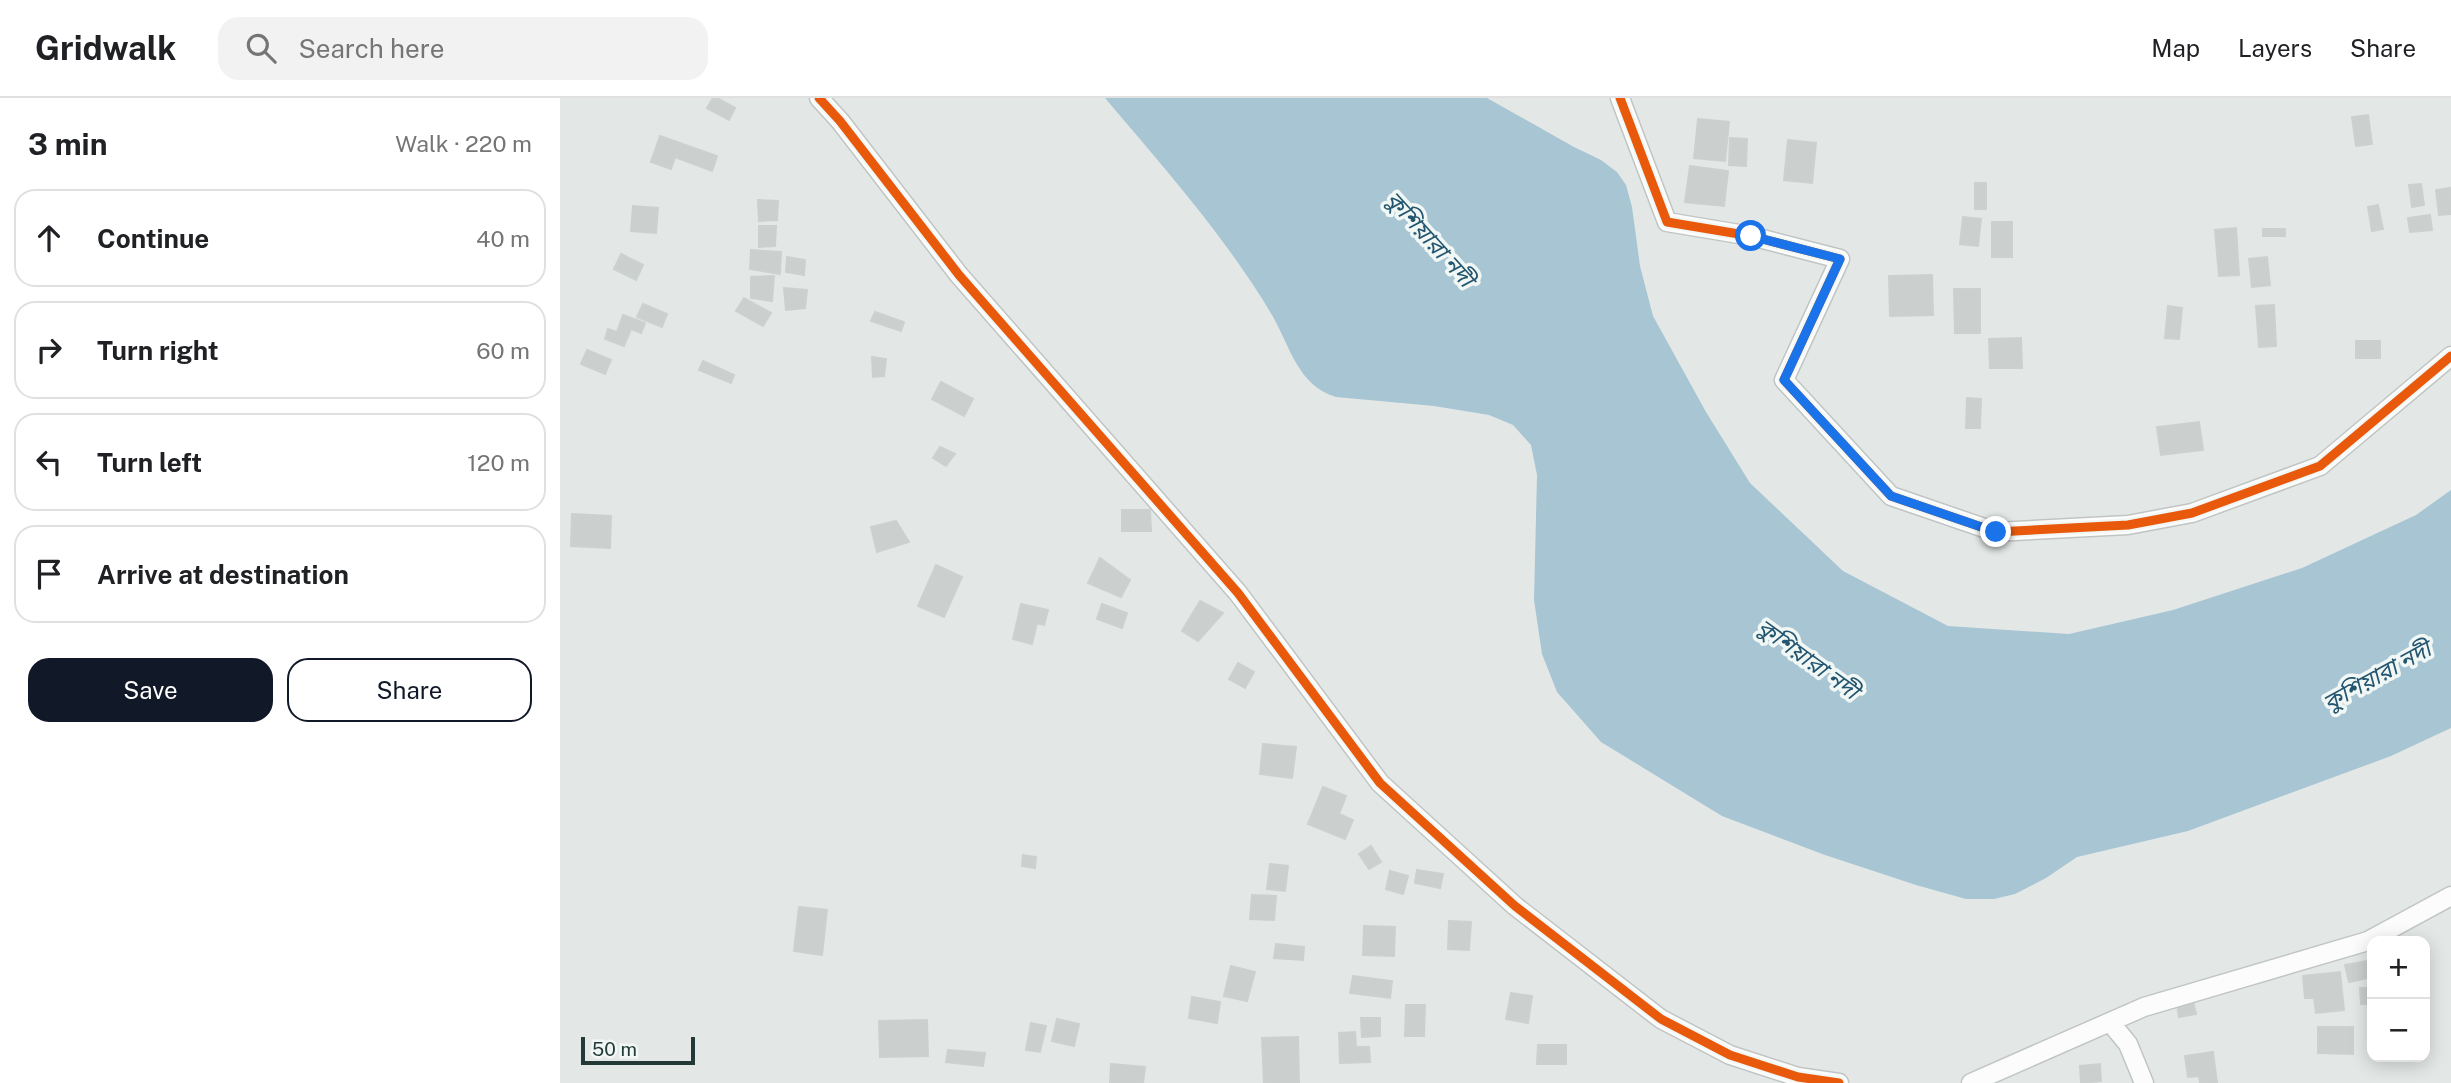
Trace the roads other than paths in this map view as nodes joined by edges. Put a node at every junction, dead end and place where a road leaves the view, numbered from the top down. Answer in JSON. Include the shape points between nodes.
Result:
{"nodes":[{"id":1,"x":819,"y":98,"type":"edge"},
{"id":2,"x":1620,"y":98,"type":"edge"},
{"id":3,"x":2451,"y":356,"type":"edge"},
{"id":4,"x":2451,"y":896,"type":"edge"},
{"id":5,"x":2110,"y":1021,"type":"junction"},
{"id":6,"x":1839,"y":1083,"type":"edge"},
{"id":7,"x":1971,"y":1083,"type":"edge"},
{"id":8,"x":2144,"y":1083,"type":"edge"}],
"edges":[{"from":1,"to":6,"type":"street","via":[[959,275],[1238,593],[1380,783],[1515,906],[1661,1019],[1730,1055],[1798,1077]]},
{"from":2,"to":3,"type":"street","via":[[1667,222],[1751,236],[1840,259],[1784,380],[1891,496],[1996,532],[2128,525],[2192,513],[2320,466]]},
{"from":4,"to":5,"type":"street","via":[[2368,941]]},
{"from":5,"to":7,"type":"street"},
{"from":5,"to":8,"type":"street","via":[[2129,1044]]}]}
